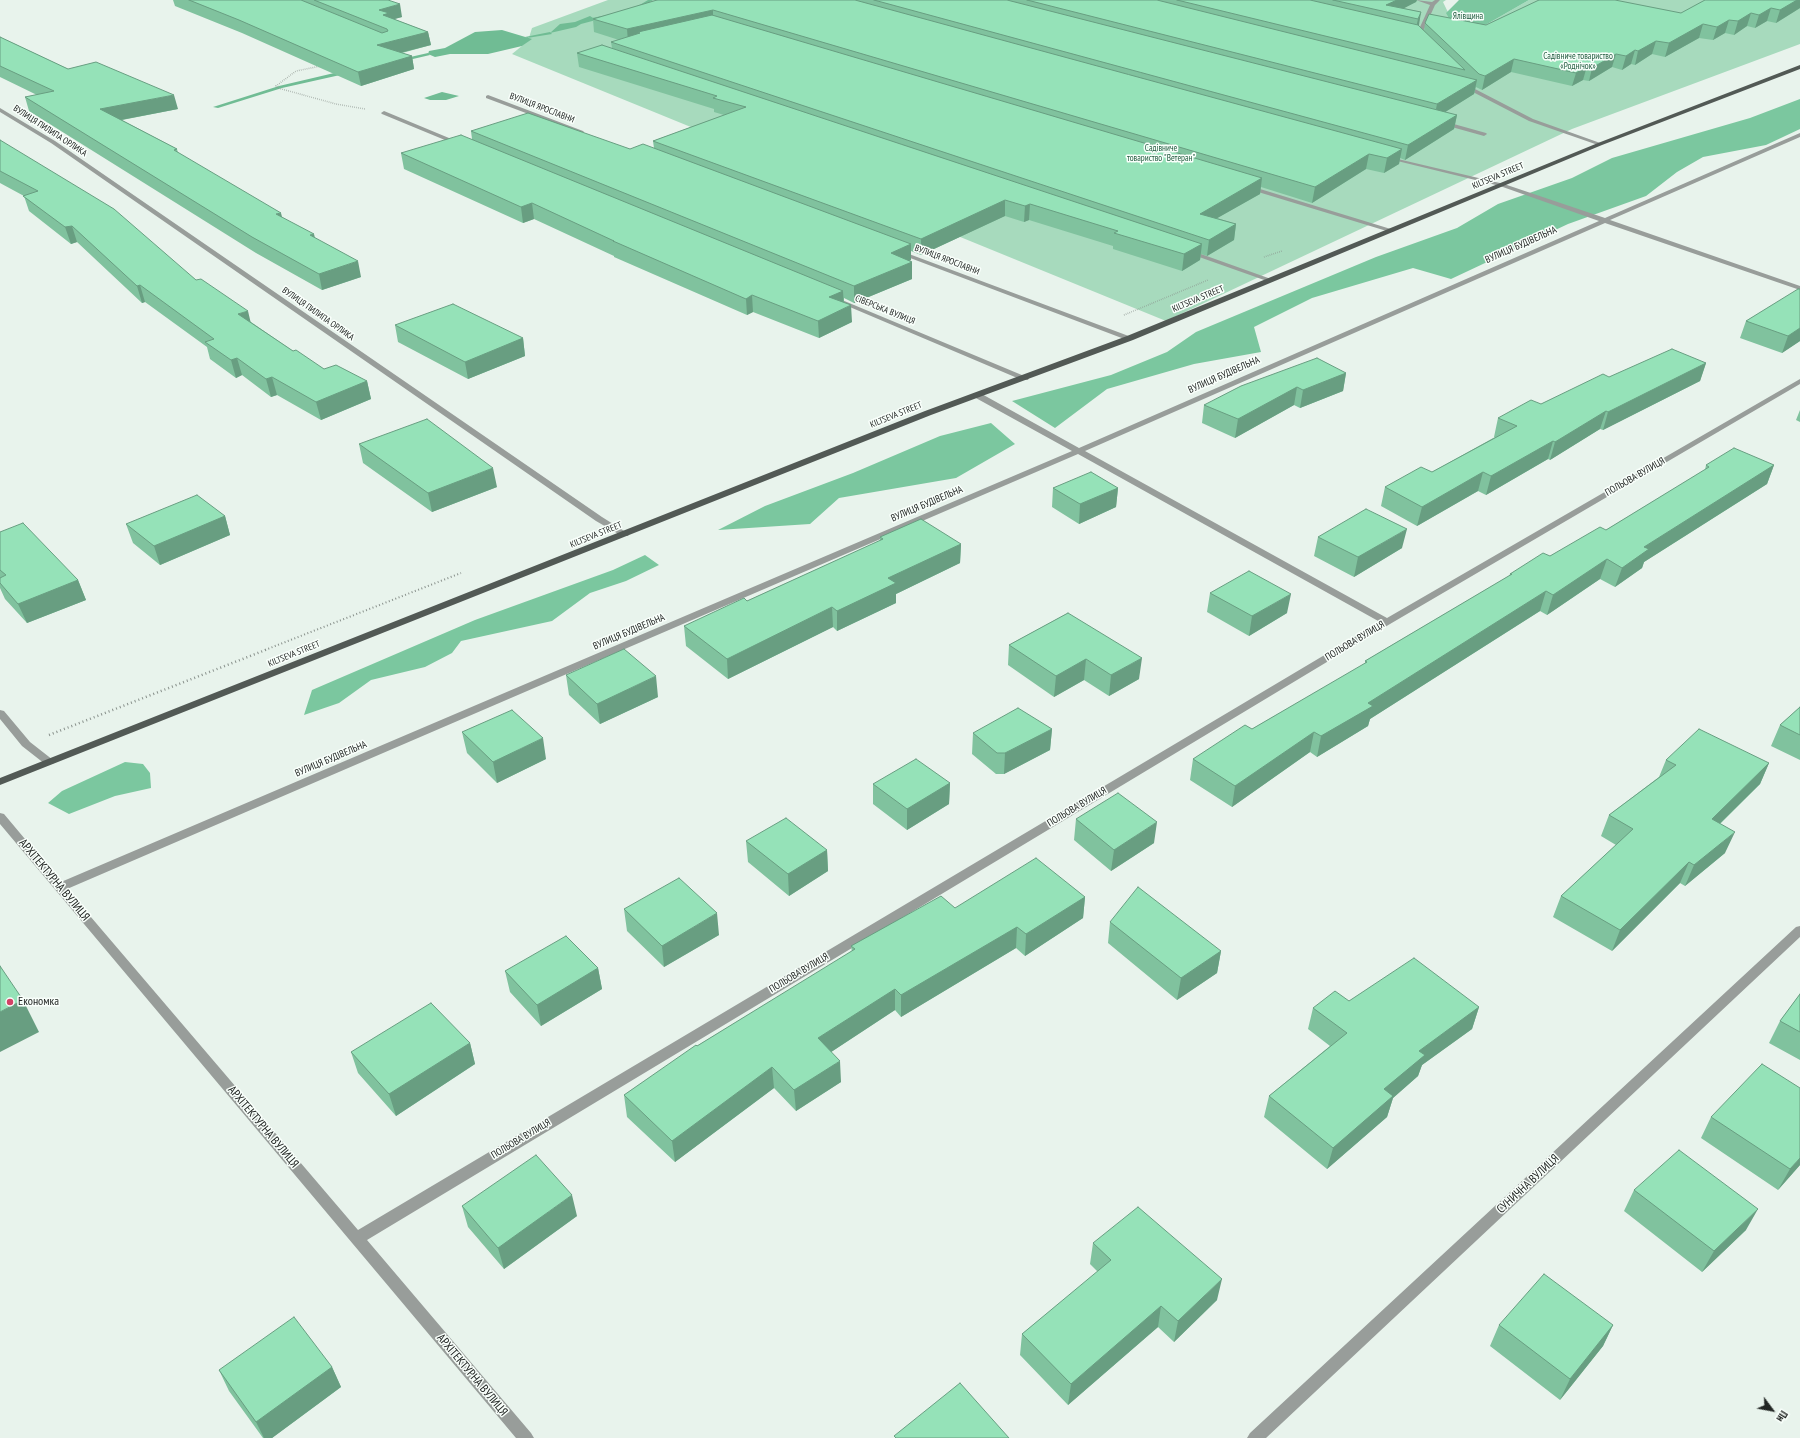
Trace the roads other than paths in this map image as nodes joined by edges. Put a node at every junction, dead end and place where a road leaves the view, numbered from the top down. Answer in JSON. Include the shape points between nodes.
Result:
{"nodes":[{"id":1,"x":1418,"y":0,"type":"edge"},
{"id":2,"x":1436,"y":2,"type":"edge"},
{"id":3,"x":1410,"y":34,"type":"edge"},
{"id":4,"x":1418,"y":36,"type":"junction"},
{"id":5,"x":1423,"y":42,"type":"edge"},
{"id":6,"x":1800,"y":67,"type":"edge"},
{"id":7,"x":1462,"y":79,"type":"edge"},
{"id":8,"x":1457,"y":86,"type":"edge"},
{"id":9,"x":1473,"y":90,"type":"junction"},
{"id":10,"x":488,"y":97,"type":"dead end"},
{"id":11,"x":0,"y":110,"type":"edge"},
{"id":12,"x":384,"y":112,"type":"road end"},
{"id":13,"x":1438,"y":122,"type":"edge"},
{"id":14,"x":584,"y":133,"type":"edge"},
{"id":15,"x":1484,"y":134,"type":"dead end"},
{"id":16,"x":1800,"y":135,"type":"edge"},
{"id":17,"x":1600,"y":144,"type":"junction"},
{"id":18,"x":463,"y":145,"type":"edge"},
{"id":19,"x":1384,"y":156,"type":"edge"},
{"id":20,"x":1238,"y":185,"type":"edge"},
{"id":21,"x":1502,"y":185,"type":"junction"},
{"id":22,"x":1605,"y":220,"type":"junction"},
{"id":23,"x":1392,"y":231,"type":"junction"},
{"id":24,"x":889,"y":248,"type":"edge"},
{"id":25,"x":1183,"y":250,"type":"edge"},
{"id":26,"x":1269,"y":280,"type":"junction"},
{"id":27,"x":1800,"y":288,"type":"edge"},
{"id":28,"x":834,"y":298,"type":"edge"},
{"id":29,"x":1130,"y":338,"type":"junction"},
{"id":30,"x":1025,"y":378,"type":"junction"},
{"id":31,"x":1800,"y":381,"type":"edge"},
{"id":32,"x":977,"y":395,"type":"junction"},
{"id":33,"x":1079,"y":451,"type":"junction"},
{"id":34,"x":625,"y":534,"type":"junction"},
{"id":35,"x":1387,"y":622,"type":"junction"},
{"id":36,"x":0,"y":713,"type":"edge"},
{"id":37,"x":49,"y":762,"type":"junction"},
{"id":38,"x":0,"y":782,"type":"edge"},
{"id":39,"x":0,"y":817,"type":"edge"},
{"id":40,"x":60,"y":887,"type":"junction"},
{"id":41,"x":1800,"y":930,"type":"edge"},
{"id":42,"x":357,"y":1238,"type":"junction"},
{"id":43,"x":526,"y":1438,"type":"edge"},
{"id":44,"x":1255,"y":1438,"type":"edge"}],
"edges":[{"from":1,"to":2,"type":"street"},
{"from":2,"to":4,"type":"street"},
{"from":3,"to":4,"type":"street"},
{"from":4,"to":5,"type":"street"},
{"from":6,"to":17,"type":"main road","name":"KILTSEVA STREET"},
{"from":7,"to":9,"type":"street"},
{"from":8,"to":9,"type":"street"},
{"from":9,"to":17,"type":"street","via":[[1531,120]]},
{"from":10,"to":14,"type":"street","name":"ВУЛИЦЯ ЯРОСЛАВНИ"},
{"from":11,"to":34,"type":"street","name":"ВУЛИЦЯ ПИЛИПА ОРЛИКА","via":[[53,142],[592,515]]},
{"from":12,"to":18,"type":"street"},
{"from":13,"to":15,"type":"street"},
{"from":16,"to":22,"type":"street","name":"ВУЛИЦЯ БУДІВЕЛЬНА"},
{"from":17,"to":21,"type":"main road","name":"KILTSEVA STREET"},
{"from":19,"to":21,"type":"street"},
{"from":20,"to":23,"type":"street"},
{"from":21,"to":22,"type":"street"},
{"from":21,"to":23,"type":"main road","name":"KILTSEVA STREET"},
{"from":22,"to":27,"type":"street"},
{"from":22,"to":33,"type":"street","name":"ВУЛИЦЯ БУДІВЕЛЬНА"},
{"from":23,"to":26,"type":"main road","name":"KILTSEVA STREET"},
{"from":24,"to":29,"type":"street","name":"ВУЛИЦЯ ЯРОСЛАВНИ"},
{"from":25,"to":26,"type":"street"},
{"from":26,"to":29,"type":"main road","name":"KILTSEVA STREET"},
{"from":28,"to":30,"type":"street","name":"СІВЕРСЬКА ВУЛИЦЯ"},
{"from":29,"to":30,"type":"main road","name":"KILTSEVA STREET"},
{"from":30,"to":32,"type":"main road","name":"KILTSEVA STREET"},
{"from":31,"to":35,"type":"street","name":"ПОЛЬОВА ВУЛИЦЯ"},
{"from":32,"to":33,"type":"street"},
{"from":32,"to":34,"type":"main road","name":"KILTSEVA STREET"},
{"from":33,"to":35,"type":"street"},
{"from":33,"to":40,"type":"street","name":"ВУЛИЦЯ БУДІВЕЛЬНА"},
{"from":34,"to":37,"type":"main road","name":"KILTSEVA STREET"},
{"from":35,"to":42,"type":"street","name":"ПОЛЬОВА ВУЛИЦЯ"},
{"from":36,"to":37,"type":"street","via":[[26,744]]},
{"from":37,"to":38,"type":"main road","name":"KILTSEVA STREET"},
{"from":39,"to":40,"type":"street","name":"АРХІТЕКТУРНА ВУЛИЦЯ"},
{"from":40,"to":42,"type":"street","name":"АРХІТЕКТУРНА ВУЛИЦЯ"},
{"from":41,"to":44,"type":"street","name":"СУНИЧНА ВУЛИЦЯ"},
{"from":42,"to":43,"type":"street","name":"АРХІТЕКТУРНА ВУЛИЦЯ"}]}
